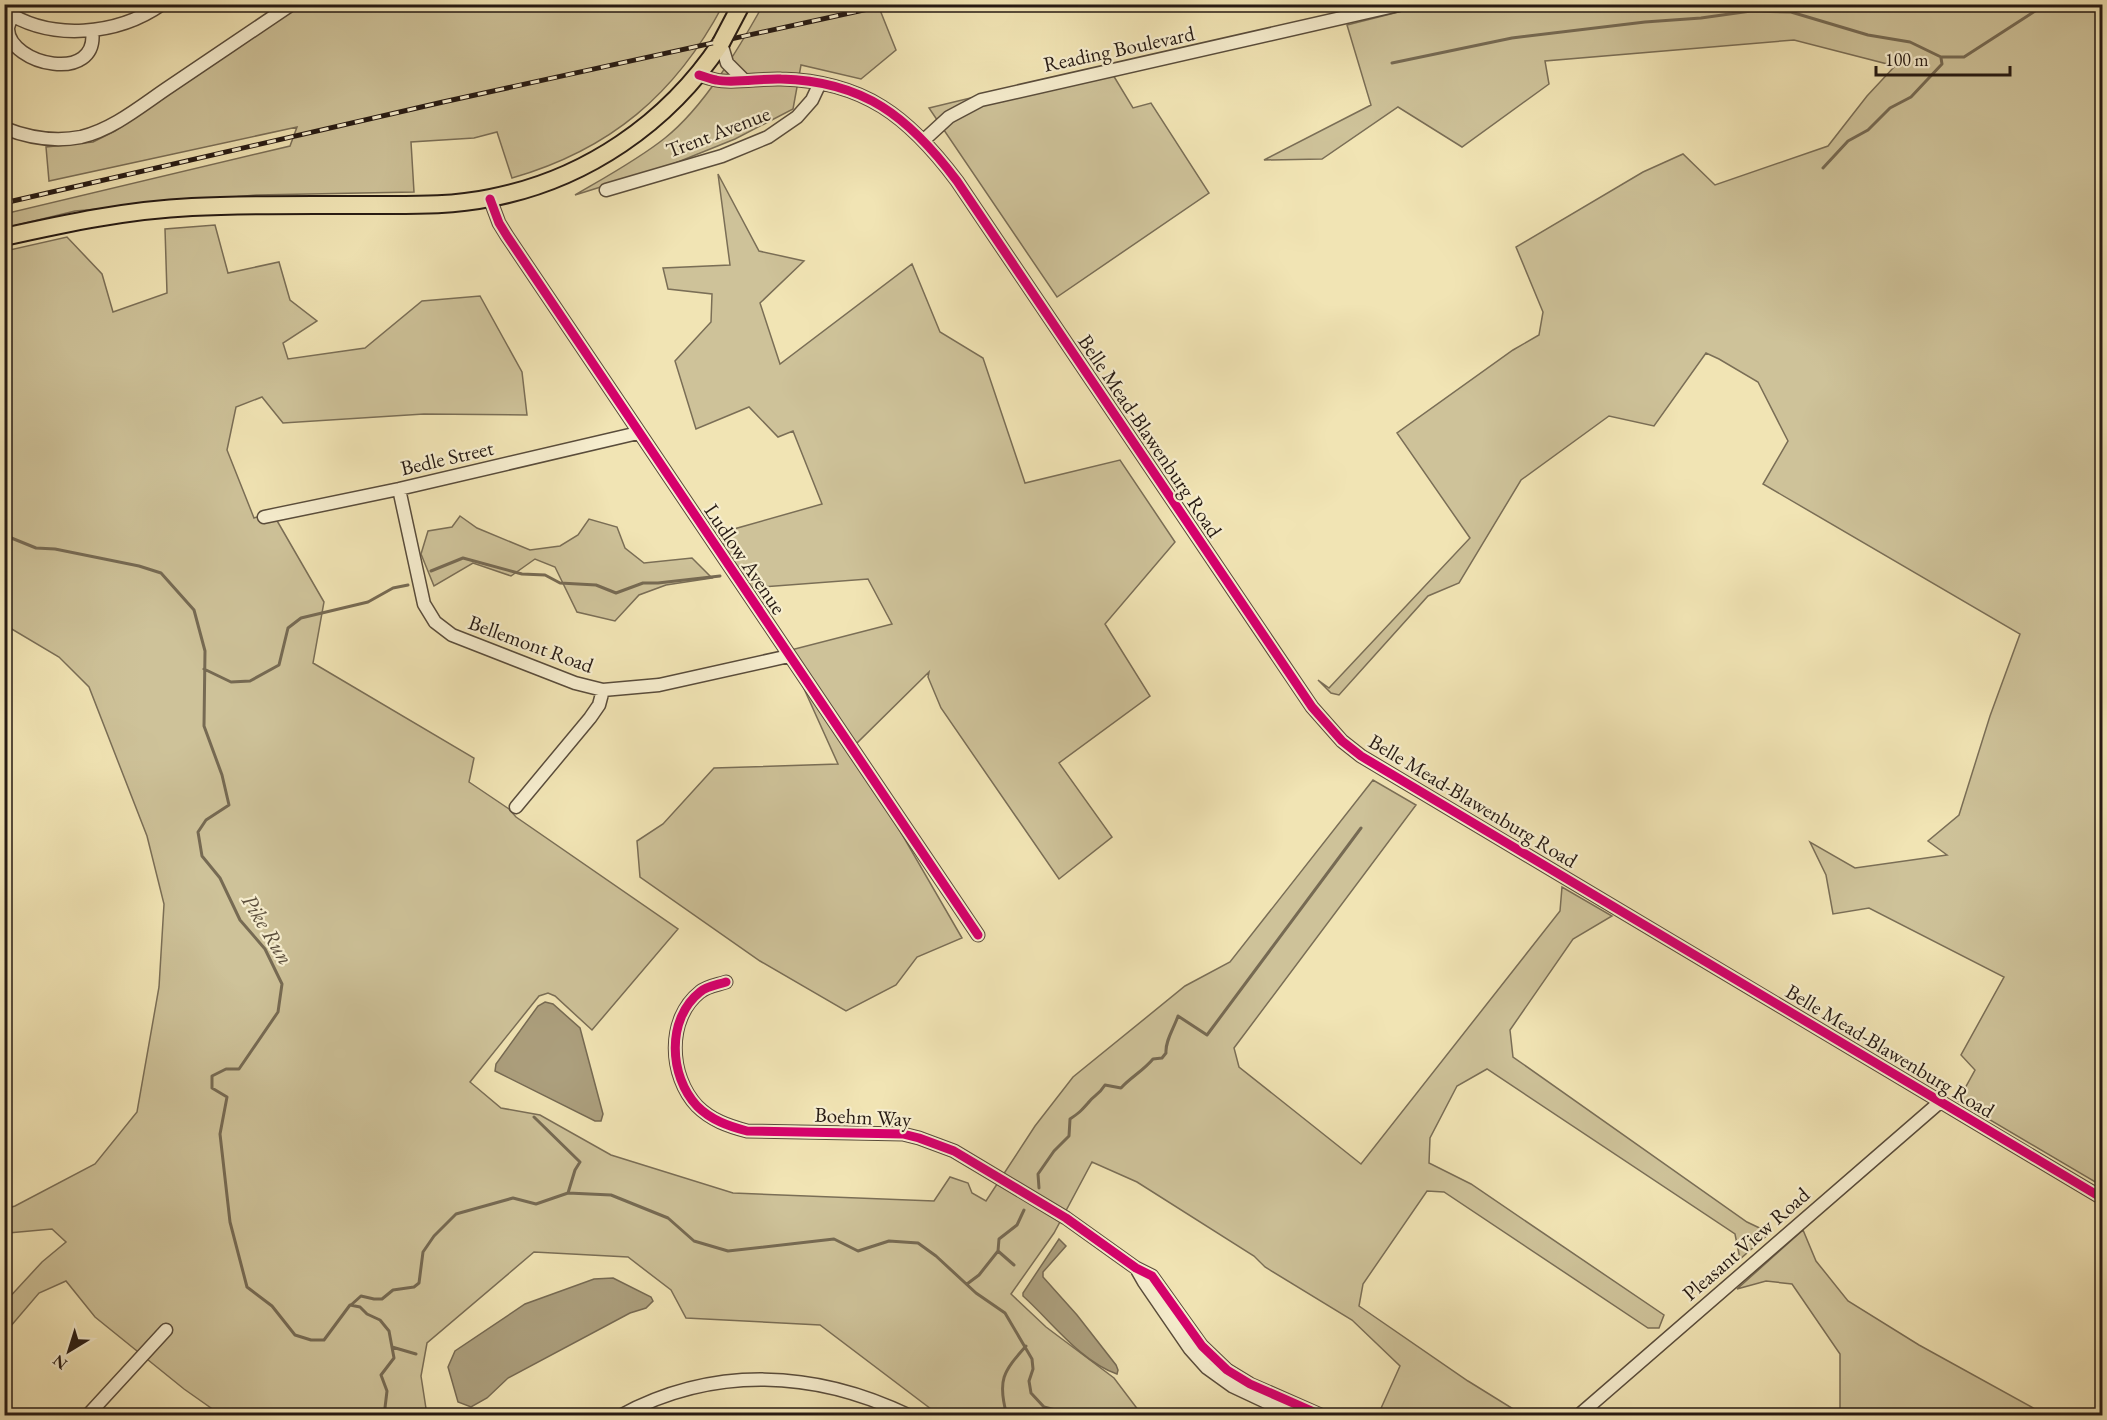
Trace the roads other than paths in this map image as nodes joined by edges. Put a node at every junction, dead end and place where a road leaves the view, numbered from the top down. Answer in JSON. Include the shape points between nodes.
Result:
{"nodes":[{"id":1,"x":162,"y":4,"type":"edge"},
{"id":2,"x":292,"y":4,"type":"edge"},
{"id":3,"x":741,"y":4,"type":"edge"},
{"id":4,"x":1402,"y":4,"type":"edge"},
{"id":5,"x":8,"y":13,"type":"edge"},
{"id":6,"x":92,"y":30,"type":"junction"},
{"id":7,"x":721,"y":43,"type":"junction"},
{"id":8,"x":699,"y":75,"type":"junction"},
{"id":9,"x":744,"y":80,"type":"junction"},
{"id":10,"x":820,"y":83,"type":"junction"},
{"id":11,"x":4,"y":128,"type":"edge"},
{"id":12,"x":924,"y":140,"type":"junction"},
{"id":13,"x":606,"y":190,"type":"dead end"},
{"id":14,"x":490,"y":198,"type":"junction"},
{"id":15,"x":4,"y":237,"type":"edge"},
{"id":16,"x":638,"y":433,"type":"junction"},
{"id":17,"x":399,"y":489,"type":"junction"},
{"id":18,"x":264,"y":517,"type":"dead end"},
{"id":19,"x":789,"y":656,"type":"junction"},
{"id":20,"x":603,"y":690,"type":"junction"},
{"id":21,"x":516,"y":807,"type":"dead end"},
{"id":22,"x":978,"y":935,"type":"dead end"},
{"id":23,"x":726,"y":982,"type":"dead end"},
{"id":24,"x":1940,"y":1102,"type":"junction"},
{"id":25,"x":2103,"y":1198,"type":"edge"},
{"id":26,"x":165,"y":1330,"type":"dead end"},
{"id":27,"x":1240,"y":1384,"type":"junction"},
{"id":28,"x":87,"y":1416,"type":"edge"},
{"id":29,"x":620,"y":1416,"type":"edge"},
{"id":30,"x":910,"y":1416,"type":"edge"},
{"id":31,"x":1296,"y":1416,"type":"edge"},
{"id":32,"x":1323,"y":1416,"type":"edge"},
{"id":33,"x":1578,"y":1416,"type":"edge"}],
"edges":[{"from":1,"to":6,"type":"street","via":[[130,21]]},
{"from":2,"to":11,"type":"street","via":[[96,132],[51,139],[33,138]]},
{"from":3,"to":7,"type":"highway","bridge":true},
{"from":4,"to":12,"type":"street","name":"Reading Boulevard","via":[[981,100],[949,117]]},
{"from":5,"to":6,"type":"street","via":[[39,26]]},
{"from":5,"to":6,"type":"street","via":[[10,36],[18,48],[33,59],[51,64],[65,64],[88,54]]},
{"from":7,"to":8,"type":"highway"},
{"from":7,"to":9,"type":"street","name":"Trent Avenue","via":[[730,68]]},
{"from":8,"to":9,"type":"street","name":"Trent Avenue","via":[[718,81]]},
{"from":8,"to":14,"type":"highway","via":[[634,135],[585,166],[530,188]]},
{"from":9,"to":10,"type":"street","name":"Trent Avenue"},
{"from":10,"to":12,"type":"street","name":"Belle Mead-Blawenburg Road","via":[[869,99]]},
{"from":10,"to":13,"type":"street","name":"Trent Avenue","via":[[797,117],[768,137],[722,156]]},
{"from":12,"to":24,"type":"street","name":"Belle Mead-Blawenburg Road","via":[[957,181],[1299,689],[1342,741],[1384,771]]},
{"from":14,"to":15,"type":"highway","via":[[424,205],[148,210]]},
{"from":14,"to":16,"type":"street","name":"Ludlow Avenue","via":[[499,223]]},
{"from":16,"to":17,"type":"street","name":"Bedle Street"},
{"from":16,"to":19,"type":"street","name":"Ludlow Avenue"},
{"from":17,"to":18,"type":"street","name":"Bedle Street"},
{"from":17,"to":20,"type":"street","name":"Bellemont Road","via":[[424,604],[435,622],[452,635],[575,683]]},
{"from":19,"to":20,"type":"street","name":"Bellemont Road","via":[[659,685]]},
{"from":19,"to":22,"type":"street","name":"Ludlow Avenue"},
{"from":20,"to":21,"type":"street","via":[[590,718]]},
{"from":23,"to":27,"type":"street","name":"Boehm Way","via":[[701,991],[693,999],[675,1037],[681,1081],[706,1114],[747,1131],[888,1133],[919,1138],[954,1151],[1066,1218],[1152,1276],[1189,1337]]},
{"from":24,"to":25,"type":"street","name":"Belle Mead-Blawenburg Road"},
{"from":24,"to":33,"type":"street","name":"Pleasant View Road"},
{"from":26,"to":28,"type":"street"},
{"from":27,"to":31,"type":"street","name":"Boehm Way"},
{"from":27,"to":32,"type":"street","name":"Boehm Way"},
{"from":29,"to":30,"type":"street","via":[[681,1390],[708,1383],[756,1379],[829,1386],[880,1401]]}]}
